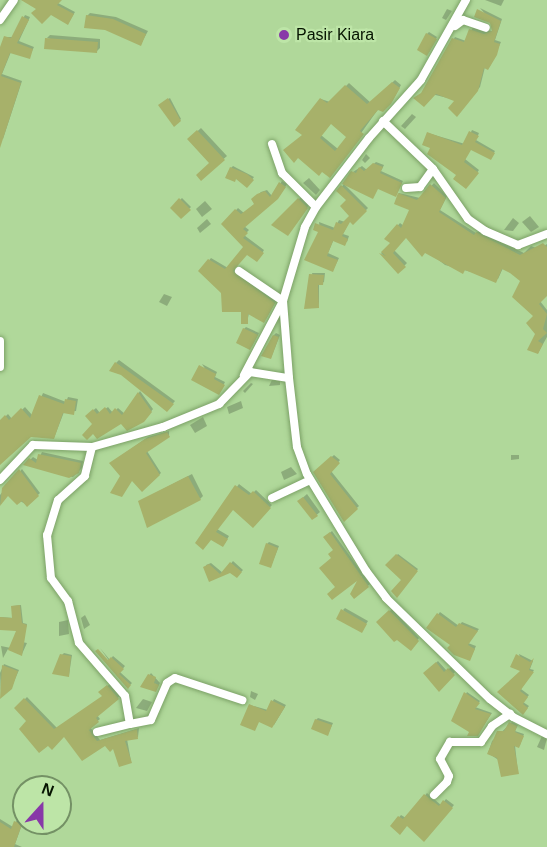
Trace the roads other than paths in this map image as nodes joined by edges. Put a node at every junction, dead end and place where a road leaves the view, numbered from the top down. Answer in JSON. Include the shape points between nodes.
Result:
{"nodes":[{"id":1,"x":15,"y":0,"type":"edge"},
{"id":2,"x":466,"y":0,"type":"edge"},
{"id":3,"x":0,"y":18,"type":"edge"},
{"id":4,"x":452,"y":28,"type":"junction"},
{"id":5,"x":486,"y":28,"type":"dead end"},
{"id":6,"x":383,"y":121,"type":"junction"},
{"id":7,"x":272,"y":144,"type":"dead end"},
{"id":8,"x":433,"y":169,"type":"junction"},
{"id":9,"x":406,"y":188,"type":"dead end"},
{"id":10,"x":316,"y":207,"type":"junction"},
{"id":11,"x":547,"y":234,"type":"edge"},
{"id":12,"x":239,"y":270,"type":"dead end"},
{"id":13,"x":283,"y":301,"type":"junction"},
{"id":14,"x":0,"y":341,"type":"edge"},
{"id":15,"x":0,"y":367,"type":"edge"},
{"id":16,"x":244,"y":376,"type":"junction"},
{"id":17,"x":289,"y":378,"type":"junction"},
{"id":18,"x":92,"y":447,"type":"junction"},
{"id":19,"x":2,"y":475,"type":"edge"},
{"id":20,"x":310,"y":480,"type":"junction"},
{"id":21,"x":272,"y":498,"type":"dead end"},
{"id":22,"x":242,"y":700,"type":"dead end"},
{"id":23,"x":510,"y":714,"type":"junction"},
{"id":24,"x":130,"y":724,"type":"junction"},
{"id":25,"x":97,"y":732,"type":"dead end"},
{"id":26,"x":547,"y":734,"type":"edge"},
{"id":27,"x":434,"y":795,"type":"dead end"}],
"edges":[{"from":1,"to":3,"type":"street"},
{"from":2,"to":4,"type":"street"},
{"from":4,"to":5,"type":"street","via":[[463,20]]},
{"from":4,"to":6,"type":"street","via":[[421,80]]},
{"from":6,"to":8,"type":"street"},
{"from":6,"to":10,"type":"street"},
{"from":7,"to":10,"type":"street","via":[[282,173]]},
{"from":8,"to":9,"type":"street","via":[[420,187]]},
{"from":8,"to":11,"type":"street","via":[[468,219],[485,231],[519,245]]},
{"from":10,"to":13,"type":"street","via":[[298,244]]},
{"from":12,"to":13,"type":"street"},
{"from":13,"to":16,"type":"street"},
{"from":13,"to":17,"type":"street"},
{"from":14,"to":15,"type":"street"},
{"from":16,"to":17,"type":"street","via":[[254,372]]},
{"from":16,"to":18,"type":"street","via":[[230,397],[219,404],[163,427]]},
{"from":17,"to":20,"type":"street","via":[[297,447]]},
{"from":18,"to":19,"type":"street","via":[[33,445]]},
{"from":18,"to":24,"type":"street","via":[[84,476],[58,500],[54,509],[46,559],[52,583],[68,601],[79,643],[125,696]]},
{"from":20,"to":21,"type":"street"},
{"from":20,"to":23,"type":"street","via":[[386,598]]},
{"from":22,"to":24,"type":"street","via":[[175,678],[166,683],[151,720]]},
{"from":23,"to":26,"type":"street"},
{"from":23,"to":27,"type":"street","via":[[492,726],[481,742],[450,742],[440,759],[449,776]]},
{"from":24,"to":25,"type":"street"}]}
